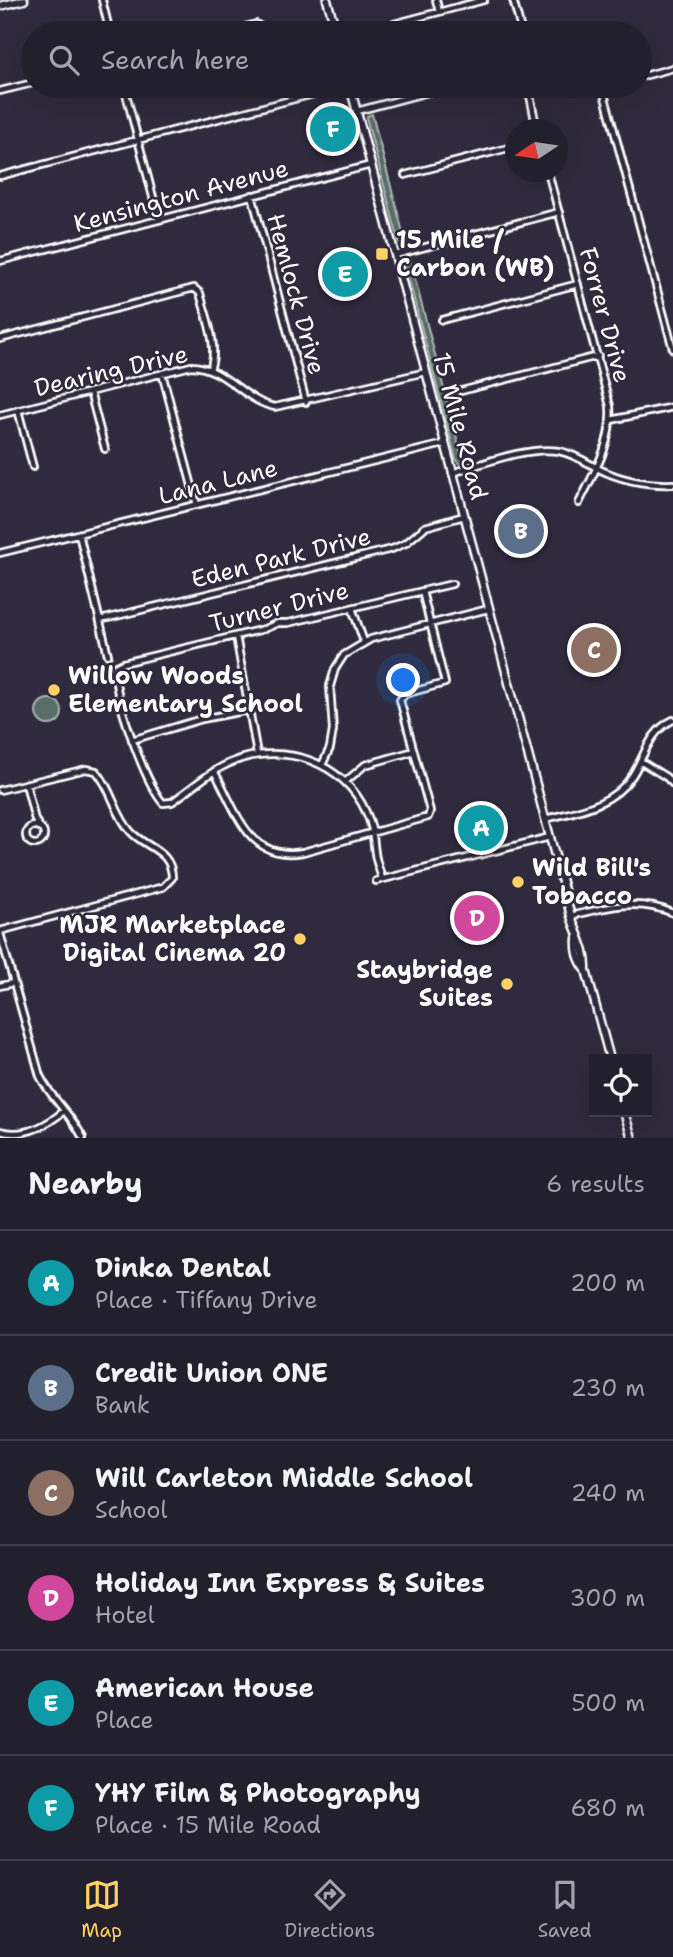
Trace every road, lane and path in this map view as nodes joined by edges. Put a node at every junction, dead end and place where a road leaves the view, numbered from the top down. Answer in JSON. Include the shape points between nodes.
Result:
{"nodes":[{"id":1,"x":24,"y":0,"type":"edge"},
{"id":2,"x":102,"y":0,"type":"edge"},
{"id":3,"x":327,"y":0,"type":"edge"},
{"id":4,"x":436,"y":0,"type":"edge"},
{"id":5,"x":484,"y":0,"type":"edge"},
{"id":6,"x":513,"y":0,"type":"edge"},
{"id":7,"x":0,"y":6,"type":"edge"},
{"id":8,"x":439,"y":12,"type":"junction"},
{"id":9,"x":107,"y":21,"type":"edge"},
{"id":10,"x":333,"y":21,"type":"edge"},
{"id":11,"x":405,"y":21,"type":"edge"},
{"id":12,"x":519,"y":21,"type":"edge"},
{"id":13,"x":673,"y":68,"type":"edge"},
{"id":14,"x":652,"y":74,"type":"edge"},
{"id":15,"x":21,"y":85,"type":"edge"},
{"id":16,"x":0,"y":91,"type":"edge"},
{"id":17,"x":127,"y":98,"type":"edge"},
{"id":18,"x":297,"y":98,"type":"edge"},
{"id":19,"x":354,"y":98,"type":"edge"},
{"id":20,"x":406,"y":98,"type":"edge"},
{"id":21,"x":530,"y":98,"type":"edge"},
{"id":22,"x":605,"y":98,"type":"edge"},
{"id":23,"x":357,"y":111,"type":"junction"},
{"id":24,"x":535,"y":119,"type":"edge"},
{"id":25,"x":138,"y":139,"type":"junction"},
{"id":26,"x":505,"y":149,"type":"edge"},
{"id":27,"x":371,"y":164,"type":"junction"},
{"id":28,"x":405,"y":175,"type":"dead end"},
{"id":29,"x":0,"y":176,"type":"edge"},
{"id":30,"x":551,"y":182,"type":"edge"},
{"id":31,"x":252,"y":195,"type":"junction"},
{"id":32,"x":559,"y":212,"type":"junction"},
{"id":33,"x":159,"y":220,"type":"junction"},
{"id":34,"x":395,"y":255,"type":"junction"},
{"id":35,"x":0,"y":261,"type":"edge"},
{"id":36,"x":578,"y":284,"type":"junction"},
{"id":37,"x":442,"y":320,"type":"dead end"},
{"id":38,"x":0,"y":339,"type":"edge"},
{"id":39,"x":673,"y":349,"type":"edge"},
{"id":40,"x":598,"y":356,"type":"junction"},
{"id":41,"x":210,"y":369,"type":"junction"},
{"id":42,"x":426,"y":372,"type":"junction"},
{"id":43,"x":162,"y":373,"type":"junction"},
{"id":44,"x":461,"y":391,"type":"dead end"},
{"id":45,"x":90,"y":392,"type":"junction"},
{"id":46,"x":306,"y":402,"type":"junction"},
{"id":47,"x":673,"y":407,"type":"edge"},
{"id":48,"x":18,"y":410,"type":"junction"},
{"id":49,"x":0,"y":415,"type":"edge"},
{"id":50,"x":611,"y":420,"type":"junction"},
{"id":51,"x":444,"y":444,"type":"junction"},
{"id":52,"x":106,"y":449,"type":"dead end"},
{"id":53,"x":33,"y":467,"type":"dead end"},
{"id":54,"x":597,"y":468,"type":"junction"},
{"id":55,"x":452,"y":473,"type":"junction"},
{"id":56,"x":673,"y":484,"type":"edge"},
{"id":57,"x":579,"y":503,"type":"dead end"},
{"id":58,"x":197,"y":505,"type":"junction"},
{"id":59,"x":464,"y":516,"type":"junction"},
{"id":60,"x":79,"y":534,"type":"junction"},
{"id":61,"x":0,"y":553,"type":"edge"},
{"id":62,"x":452,"y":584,"type":"dead end"},
{"id":63,"x":422,"y":591,"type":"junction"},
{"id":64,"x":352,"y":608,"type":"junction"},
{"id":65,"x":488,"y":609,"type":"junction"},
{"id":66,"x":100,"y":620,"type":"junction"},
{"id":67,"x":430,"y":624,"type":"junction"},
{"id":68,"x":236,"y":636,"type":"junction"},
{"id":69,"x":364,"y":642,"type":"junction"},
{"id":70,"x":108,"y":655,"type":"dead end"},
{"id":71,"x":249,"y":710,"type":"junction"},
{"id":72,"x":673,"y":720,"type":"edge"},
{"id":73,"x":132,"y":740,"type":"junction"},
{"id":74,"x":414,"y":751,"type":"junction"},
{"id":75,"x":257,"y":754,"type":"junction"},
{"id":76,"x":640,"y":761,"type":"junction"},
{"id":77,"x":322,"y":765,"type":"junction"},
{"id":78,"x":214,"y":771,"type":"junction"},
{"id":79,"x":345,"y":782,"type":"junction"},
{"id":80,"x":26,"y":784,"type":"junction"},
{"id":81,"x":673,"y":784,"type":"edge"},
{"id":82,"x":0,"y":790,"type":"edge"},
{"id":83,"x":545,"y":819,"type":"junction"},
{"id":84,"x":35,"y":820,"type":"junction"},
{"id":85,"x":33,"y":827,"type":"junction"},
{"id":86,"x":40,"y":827,"type":"junction"},
{"id":87,"x":374,"y":833,"type":"junction"},
{"id":88,"x":550,"y":837,"type":"junction"},
{"id":89,"x":673,"y":913,"type":"edge"},
{"id":90,"x":571,"y":916,"type":"junction"},
{"id":91,"x":0,"y":932,"type":"edge"},
{"id":92,"x":13,"y":983,"type":"junction"},
{"id":93,"x":0,"y":986,"type":"edge"},
{"id":94,"x":609,"y":1054,"type":"edge"},
{"id":95,"x":64,"y":1111,"type":"junction"},
{"id":96,"x":626,"y":1117,"type":"edge"},
{"id":97,"x":0,"y":1131,"type":"edge"},
{"id":98,"x":83,"y":1138,"type":"edge"},
{"id":99,"x":632,"y":1138,"type":"edge"}],
"edges":[{"from":1,"to":7,"type":"main road"},
{"from":2,"to":9,"type":"street"},
{"from":3,"to":10,"type":"main road"},
{"from":4,"to":8,"type":"street"},
{"from":5,"to":8,"type":"street"},
{"from":6,"to":12,"type":"street"},
{"from":8,"to":11,"type":"street"},
{"from":13,"to":14,"type":"street"},
{"from":15,"to":16,"type":"street"},
{"from":17,"to":25,"type":"street"},
{"from":18,"to":25,"type":"street"},
{"from":19,"to":23,"type":"main road","name":"15 Mile Road"},
{"from":20,"to":23,"type":"street"},
{"from":21,"to":24,"type":"street"},
{"from":22,"to":39,"type":"street"},
{"from":23,"to":27,"type":"main road","name":"15 Mile Road"},
{"from":25,"to":29,"type":"street"},
{"from":25,"to":33,"type":"street"},
{"from":26,"to":28,"type":"street"},
{"from":27,"to":31,"type":"street","name":"Kensington Avenue"},
{"from":27,"to":34,"type":"main road","name":"15 Mile Road"},
{"from":30,"to":32,"type":"street","name":"Forrer Drive"},
{"from":31,"to":33,"type":"street","name":"Kensington Avenue"},
{"from":31,"to":46,"type":"street","name":"Hemlock Drive"},
{"from":32,"to":34,"type":"street"},
{"from":32,"to":36,"type":"street","name":"Forrer Drive"},
{"from":33,"to":35,"type":"street","name":"Kensington Avenue"},
{"from":34,"to":42,"type":"main road","name":"15 Mile Road"},
{"from":36,"to":37,"type":"street"},
{"from":36,"to":40,"type":"street","name":"Forrer Drive"},
{"from":38,"to":41,"type":"street","via":[[191,288],[200,293],[214,347]]},
{"from":40,"to":44,"type":"street"},
{"from":40,"to":50,"type":"street","name":"Forrer Drive"},
{"from":41,"to":43,"type":"street","name":"Dearing Drive","via":[[191,366]]},
{"from":41,"to":46,"type":"street","name":"Dearing Drive","via":[[271,407]]},
{"from":42,"to":46,"type":"street","name":"Dearing Drive"},
{"from":42,"to":51,"type":"main road","name":"15 Mile Road"},
{"from":43,"to":45,"type":"street","name":"Dearing Drive"},
{"from":43,"to":58,"type":"street"},
{"from":45,"to":48,"type":"street","name":"Dearing Drive"},
{"from":45,"to":52,"type":"street"},
{"from":47,"to":50,"type":"street"},
{"from":48,"to":49,"type":"street","name":"Dearing Drive"},
{"from":48,"to":53,"type":"street"},
{"from":50,"to":54,"type":"street","name":"Forrer Drive"},
{"from":51,"to":55,"type":"main road","name":"15 Mile Road"},
{"from":51,"to":58,"type":"street","name":"Lana Lane"},
{"from":54,"to":55,"type":"street","via":[[566,453],[544,450]]},
{"from":54,"to":56,"type":"street","via":[[632,481]]},
{"from":54,"to":57,"type":"street","name":"Forrer Drive"},
{"from":55,"to":59,"type":"main road","name":"15 Mile Road"},
{"from":58,"to":60,"type":"street","name":"Lana Lane"},
{"from":59,"to":65,"type":"main road","name":"15 Mile Road"},
{"from":59,"to":66,"type":"street","name":"Eden Park Drive","via":[[425,527],[391,549]]},
{"from":60,"to":61,"type":"street","name":"Lana Lane"},
{"from":60,"to":66,"type":"street"},
{"from":62,"to":63,"type":"street","name":"Turner Drive"},
{"from":63,"to":64,"type":"street","name":"Turner Drive"},
{"from":63,"to":67,"type":"street"},
{"from":64,"to":68,"type":"street","name":"Turner Drive"},
{"from":64,"to":69,"type":"street"},
{"from":65,"to":67,"type":"street"},
{"from":65,"to":83,"type":"main road","name":"15 Mile Road"},
{"from":66,"to":70,"type":"street"},
{"from":67,"to":69,"type":"street"},
{"from":67,"to":74,"type":"street","via":[[445,682],[401,698]]},
{"from":68,"to":71,"type":"street"},
{"from":68,"to":73,"type":"street","name":"Turner Drive","via":[[115,667]]},
{"from":69,"to":77,"type":"street","via":[[344,655],[332,678],[334,730]]},
{"from":71,"to":73,"type":"street"},
{"from":71,"to":75,"type":"street"},
{"from":72,"to":76,"type":"street","via":[[654,735]]},
{"from":73,"to":78,"type":"street","via":[[157,795],[166,804]]},
{"from":74,"to":79,"type":"street","via":[[365,765]]},
{"from":74,"to":87,"type":"street","via":[[429,816]]},
{"from":75,"to":77,"type":"street","via":[[279,753]]},
{"from":75,"to":78,"type":"street"},
{"from":76,"to":81,"type":"street"},
{"from":76,"to":83,"type":"street","via":[[624,786],[600,803]]},
{"from":77,"to":79,"type":"street"},
{"from":78,"to":87,"type":"street","via":[[243,826],[263,847],[290,855]]},
{"from":79,"to":87,"type":"street","via":[[364,808]]},
{"from":80,"to":82,"type":"street"},
{"from":80,"to":84,"type":"street"},
{"from":80,"to":91,"type":"street","via":[[86,769],[96,771],[129,829],[166,857],[172,878],[158,889]]},
{"from":83,"to":88,"type":"main road","name":"15 Mile Road"},
{"from":84,"to":85,"type":"street"},
{"from":84,"to":86,"type":"street"},
{"from":85,"to":86,"type":"street"},
{"from":85,"to":86,"type":"street","via":[[26,836],[33,844],[44,840]]},
{"from":87,"to":88,"type":"street","via":[[379,880]]},
{"from":88,"to":90,"type":"main road","name":"15 Mile Road"},
{"from":89,"to":90,"type":"street","via":[[620,904]]},
{"from":90,"to":94,"type":"main road","name":"15 Mile Road","via":[[579,960],[586,970]]},
{"from":91,"to":92,"type":"street"},
{"from":92,"to":93,"type":"street"},
{"from":92,"to":95,"type":"street","via":[[40,1076]]},
{"from":95,"to":97,"type":"street","via":[[32,1130]]},
{"from":95,"to":98,"type":"street"},
{"from":96,"to":99,"type":"main road"}]}
